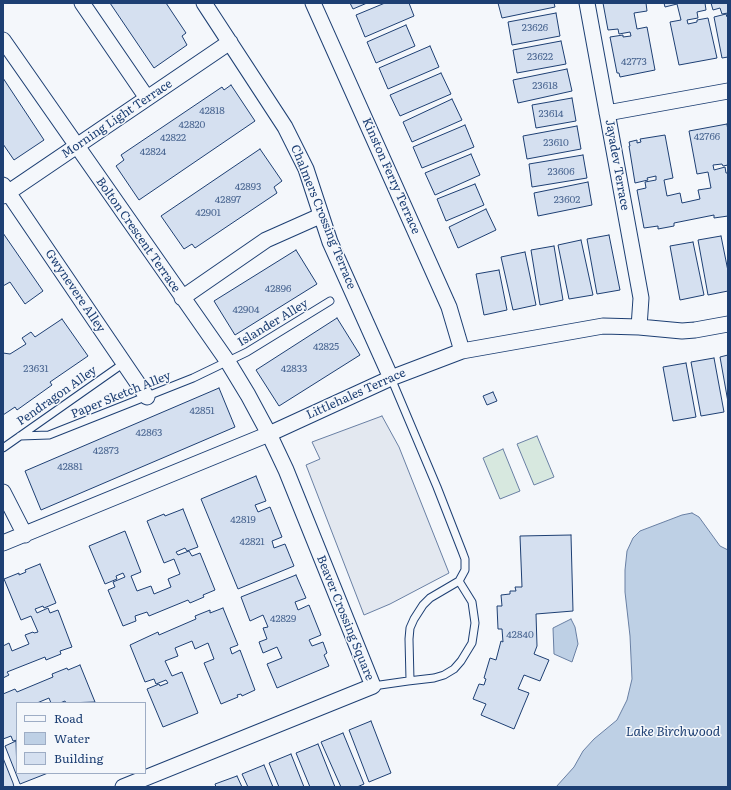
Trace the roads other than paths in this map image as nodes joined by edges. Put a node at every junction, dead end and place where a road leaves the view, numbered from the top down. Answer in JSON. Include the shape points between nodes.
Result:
{"nodes":[{"id":1,"x":82,"y":3,"type":"edge"},
{"id":2,"x":204,"y":3,"type":"edge"},
{"id":3,"x":313,"y":3,"type":"edge"},
{"id":4,"x":587,"y":3,"type":"edge"},
{"id":5,"x":3,"y":40,"type":"edge"},
{"id":6,"x":230,"y":42,"type":"junction"},
{"id":7,"x":728,"y":91,"type":"edge"},
{"id":8,"x":147,"y":98,"type":"junction"},
{"id":9,"x":607,"y":113,"type":"junction"},
{"id":10,"x":77,"y":146,"type":"junction"},
{"id":11,"x":5,"y":191,"type":"edge"},
{"id":12,"x":320,"y":216,"type":"junction"},
{"id":13,"x":182,"y":298,"type":"junction"},
{"id":14,"x":330,"y":301,"type":"dead end"},
{"id":15,"x":728,"y":324,"type":"edge"},
{"id":16,"x":639,"y":327,"type":"junction"},
{"id":17,"x":462,"y":351,"type":"junction"},
{"id":18,"x":228,"y":362,"type":"junction"},
{"id":19,"x":124,"y":363,"type":"junction"},
{"id":20,"x":391,"y":378,"type":"junction"},
{"id":21,"x":147,"y":397,"type":"junction"},
{"id":22,"x":269,"y":434,"type":"junction"},
{"id":23,"x":20,"y":436,"type":"junction"},
{"id":24,"x":3,"y":448,"type":"edge"},
{"id":25,"x":3,"y":492,"type":"edge"},
{"id":26,"x":25,"y":535,"type":"junction"},
{"id":27,"x":3,"y":543,"type":"edge"},
{"id":28,"x":459,"y":581,"type":"junction"},
{"id":29,"x":410,"y":680,"type":"junction"},
{"id":30,"x":373,"y":686,"type":"junction"},
{"id":31,"x":123,"y":787,"type":"edge"}],
"edges":[{"from":1,"to":8,"type":"street"},
{"from":2,"to":6,"type":"street","name":"Chalmers Crossing Terrace"},
{"from":3,"to":17,"type":"street","name":"Kinston Ferry Terrace","via":[[450,307]]},
{"from":4,"to":9,"type":"street","name":"Jayadev Terrace"},
{"from":5,"to":10,"type":"street","name":"Bolton Crescent Terrace"},
{"from":6,"to":8,"type":"street","name":"Morning Light Terrace"},
{"from":6,"to":12,"type":"street","name":"Chalmers Crossing Terrace","via":[[285,127],[306,169]]},
{"from":7,"to":9,"type":"street"},
{"from":8,"to":10,"type":"street","name":"Morning Light Terrace"},
{"from":9,"to":16,"type":"street","name":"Jayadev Terrace","via":[[641,298]]},
{"from":10,"to":11,"type":"street","name":"Morning Light Terrace"},
{"from":10,"to":13,"type":"street","name":"Bolton Crescent Terrace"},
{"from":11,"to":19,"type":"street","name":"Gwynevere Alley"},
{"from":12,"to":13,"type":"street","via":[[266,240]]},
{"from":12,"to":20,"type":"street","name":"Chalmers Crossing Terrace"},
{"from":13,"to":18,"type":"street","name":"Bolton Crescent Terrace"},
{"from":14,"to":18,"type":"lane","name":"Islander Alley"},
{"from":15,"to":16,"type":"street","name":"Littlehales Terrace","via":[[682,331]]},
{"from":16,"to":17,"type":"street","name":"Littlehales Terrace","via":[[604,326]]},
{"from":17,"to":20,"type":"street","name":"Littlehales Terrace"},
{"from":18,"to":21,"type":"lane","name":"Paper Sketch Alley"},
{"from":18,"to":22,"type":"street","name":"Bolton Crescent Terrace"},
{"from":19,"to":21,"type":"street","name":"Gwynevere Alley"},
{"from":19,"to":23,"type":"lane","name":"Pendragon Alley"},
{"from":20,"to":22,"type":"street","name":"Littlehales Terrace"},
{"from":20,"to":28,"type":"lane","via":[[465,559],[465,570]]},
{"from":21,"to":23,"type":"lane","name":"Paper Sketch Alley","via":[[49,435]]},
{"from":22,"to":26,"type":"street","name":"Littlehales Terrace"},
{"from":22,"to":30,"type":"street","name":"Beaver Crossing Square"},
{"from":23,"to":24,"type":"lane","name":"Pendragon Alley"},
{"from":25,"to":26,"type":"street"},
{"from":26,"to":27,"type":"street","name":"Littlehales Terrace"},
{"from":28,"to":29,"type":"lane","via":[[430,598],[414,619],[409,639]]},
{"from":28,"to":29,"type":"lane","via":[[472,602],[474,612],[474,632],[470,646],[454,669],[444,675]]},
{"from":29,"to":30,"type":"lane"},
{"from":30,"to":31,"type":"street","name":"Beaver Crossing Square"}]}
